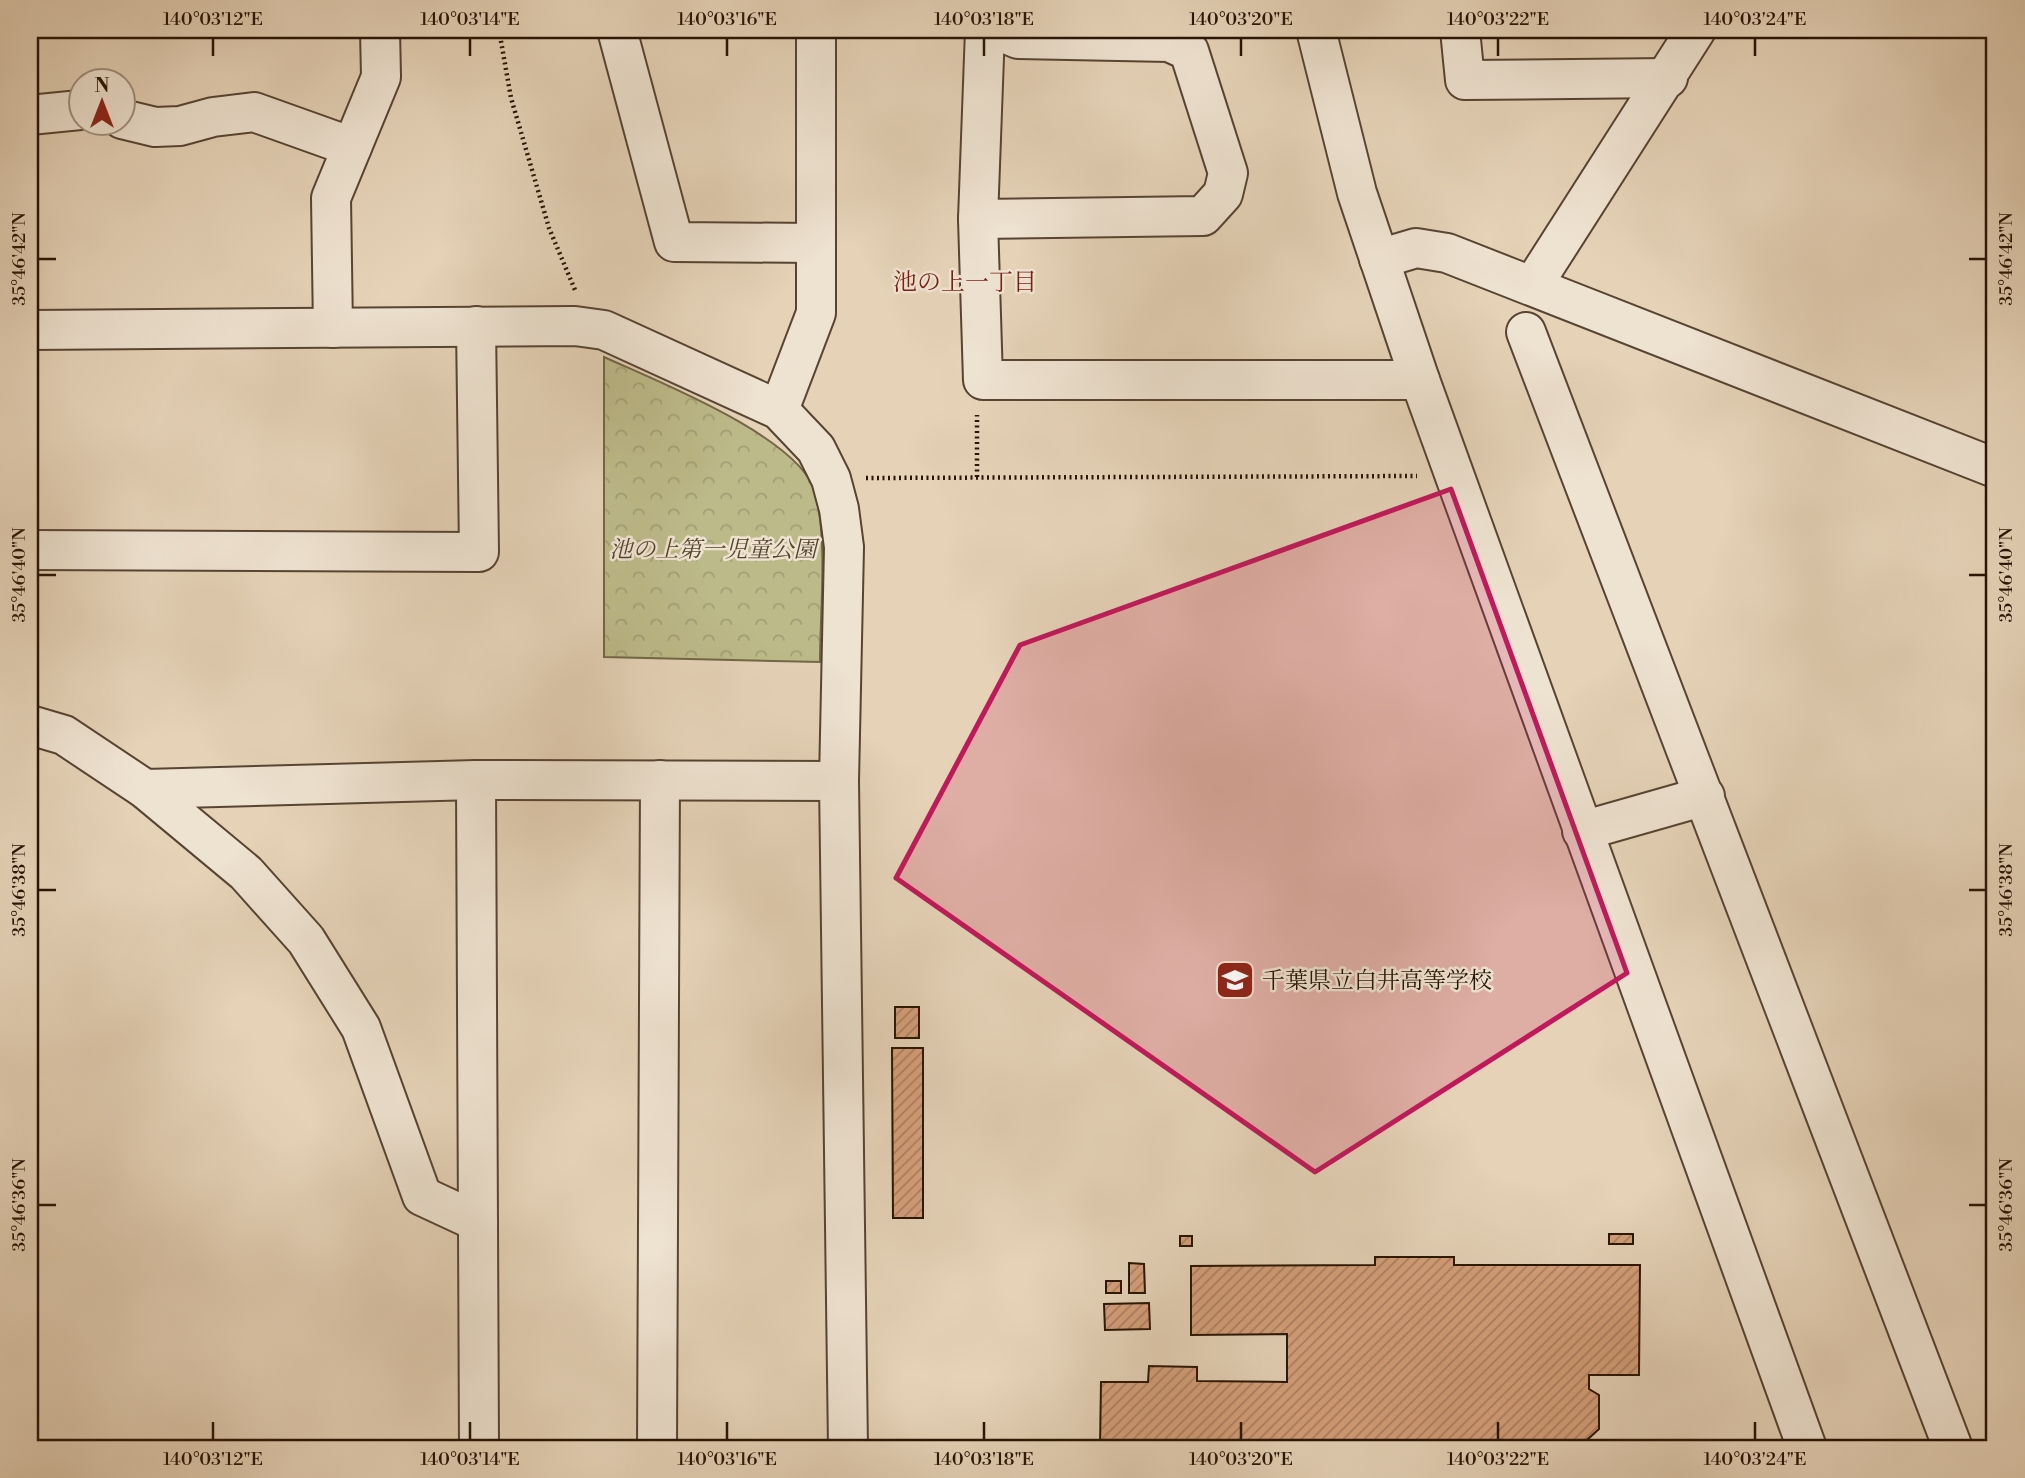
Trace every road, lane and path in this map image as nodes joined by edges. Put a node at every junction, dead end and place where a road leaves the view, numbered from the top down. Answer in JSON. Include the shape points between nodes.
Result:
{"nodes":[{"id":1,"x":380,"y":30,"type":"edge"},
{"id":2,"x":499,"y":30,"type":"edge"},
{"id":3,"x":617,"y":30,"type":"edge"},
{"id":4,"x":816,"y":30,"type":"edge"},
{"id":5,"x":985,"y":30,"type":"edge"},
{"id":6,"x":997,"y":30,"type":"edge"},
{"id":7,"x":1316,"y":30,"type":"edge"},
{"id":8,"x":1460,"y":30,"type":"edge"},
{"id":9,"x":1696,"y":30,"type":"edge"},
{"id":10,"x":1668,"y":78,"type":"junction"},
{"id":11,"x":66,"y":111,"type":"edge"},
{"id":12,"x":30,"y":115,"type":"edge"},
{"id":13,"x":136,"y":122,"type":"edge"},
{"id":14,"x":352,"y":146,"type":"junction"},
{"id":15,"x":978,"y":219,"type":"junction"},
{"id":16,"x":816,"y":243,"type":"junction"},
{"id":17,"x":1379,"y":260,"type":"junction"},
{"id":18,"x":1533,"y":285,"type":"junction"},
{"id":19,"x":476,"y":327,"type":"junction"},
{"id":20,"x":333,"y":328,"type":"junction"},
{"id":21,"x":30,"y":330,"type":"edge"},
{"id":22,"x":604,"y":330,"type":"junction"},
{"id":23,"x":1526,"y":332,"type":"dead end"},
{"id":24,"x":983,"y":380,"type":"junction"},
{"id":25,"x":1420,"y":380,"type":"junction"},
{"id":26,"x":779,"y":411,"type":"junction"},
{"id":27,"x":1995,"y":468,"type":"edge"},
{"id":28,"x":1428,"y":476,"type":"dead end"},
{"id":29,"x":977,"y":477,"type":"junction"},
{"id":30,"x":861,"y":478,"type":"dead end"},
{"id":31,"x":30,"y":550,"type":"edge"},
{"id":32,"x":30,"y":725,"type":"edge"},
{"id":33,"x":476,"y":780,"type":"junction"},
{"id":34,"x":660,"y":780,"type":"junction"},
{"id":35,"x":839,"y":781,"type":"junction"},
{"id":36,"x":145,"y":789,"type":"junction"},
{"id":37,"x":1705,"y":796,"type":"junction"},
{"id":38,"x":1582,"y":831,"type":"junction"},
{"id":39,"x":478,"y":1222,"type":"junction"},
{"id":40,"x":479,"y":1448,"type":"edge"},
{"id":41,"x":657,"y":1448,"type":"edge"},
{"id":42,"x":848,"y":1448,"type":"edge"},
{"id":43,"x":1807,"y":1448,"type":"edge"},
{"id":44,"x":1953,"y":1448,"type":"edge"}],
"edges":[{"from":1,"to":14,"type":"street","via":[[381,77]]},
{"from":2,"to":22,"type":"path","via":[[510,98],[549,228],[571,285]]},
{"from":3,"to":16,"type":"street","via":[[674,242]]},
{"from":4,"to":16,"type":"street"},
{"from":5,"to":15,"type":"street"},
{"from":6,"to":15,"type":"street","via":[[1018,39],[1169,42],[1189,51],[1228,173],[1223,194],[1203,216]]},
{"from":7,"to":17,"type":"street","via":[[1357,193]]},
{"from":8,"to":10,"type":"street","via":[[1465,80]]},
{"from":9,"to":10,"type":"street"},
{"from":10,"to":18,"type":"street"},
{"from":11,"to":12,"type":"street"},
{"from":13,"to":14,"type":"street","via":[[155,127],[254,113]]},
{"from":14,"to":20,"type":"street","via":[[331,198]]},
{"from":15,"to":24,"type":"street"},
{"from":16,"to":26,"type":"street","via":[[816,313]]},
{"from":17,"to":18,"type":"street","via":[[1416,248],[1437,251]]},
{"from":17,"to":25,"type":"street"},
{"from":18,"to":27,"type":"street"},
{"from":19,"to":20,"type":"street"},
{"from":19,"to":22,"type":"street"},
{"from":19,"to":31,"type":"street","via":[[479,552]]},
{"from":20,"to":21,"type":"street"},
{"from":22,"to":26,"type":"street"},
{"from":23,"to":37,"type":"street"},
{"from":24,"to":25,"type":"street"},
{"from":24,"to":29,"type":"path","via":[[977,391]]},
{"from":25,"to":38,"type":"street"},
{"from":26,"to":35,"type":"street","via":[[816,449],[839,509],[844,547]]},
{"from":28,"to":29,"type":"path"},
{"from":29,"to":30,"type":"path"},
{"from":32,"to":36,"type":"street","via":[[64,735]]},
{"from":33,"to":34,"type":"street"},
{"from":33,"to":36,"type":"street"},
{"from":33,"to":39,"type":"street"},
{"from":34,"to":35,"type":"street"},
{"from":34,"to":41,"type":"street"},
{"from":35,"to":42,"type":"street"},
{"from":36,"to":39,"type":"street","via":[[246,873],[306,940],[361,1028],[422,1196]]},
{"from":37,"to":38,"type":"street"},
{"from":37,"to":44,"type":"street"},
{"from":38,"to":43,"type":"street"},
{"from":39,"to":40,"type":"street"}]}
